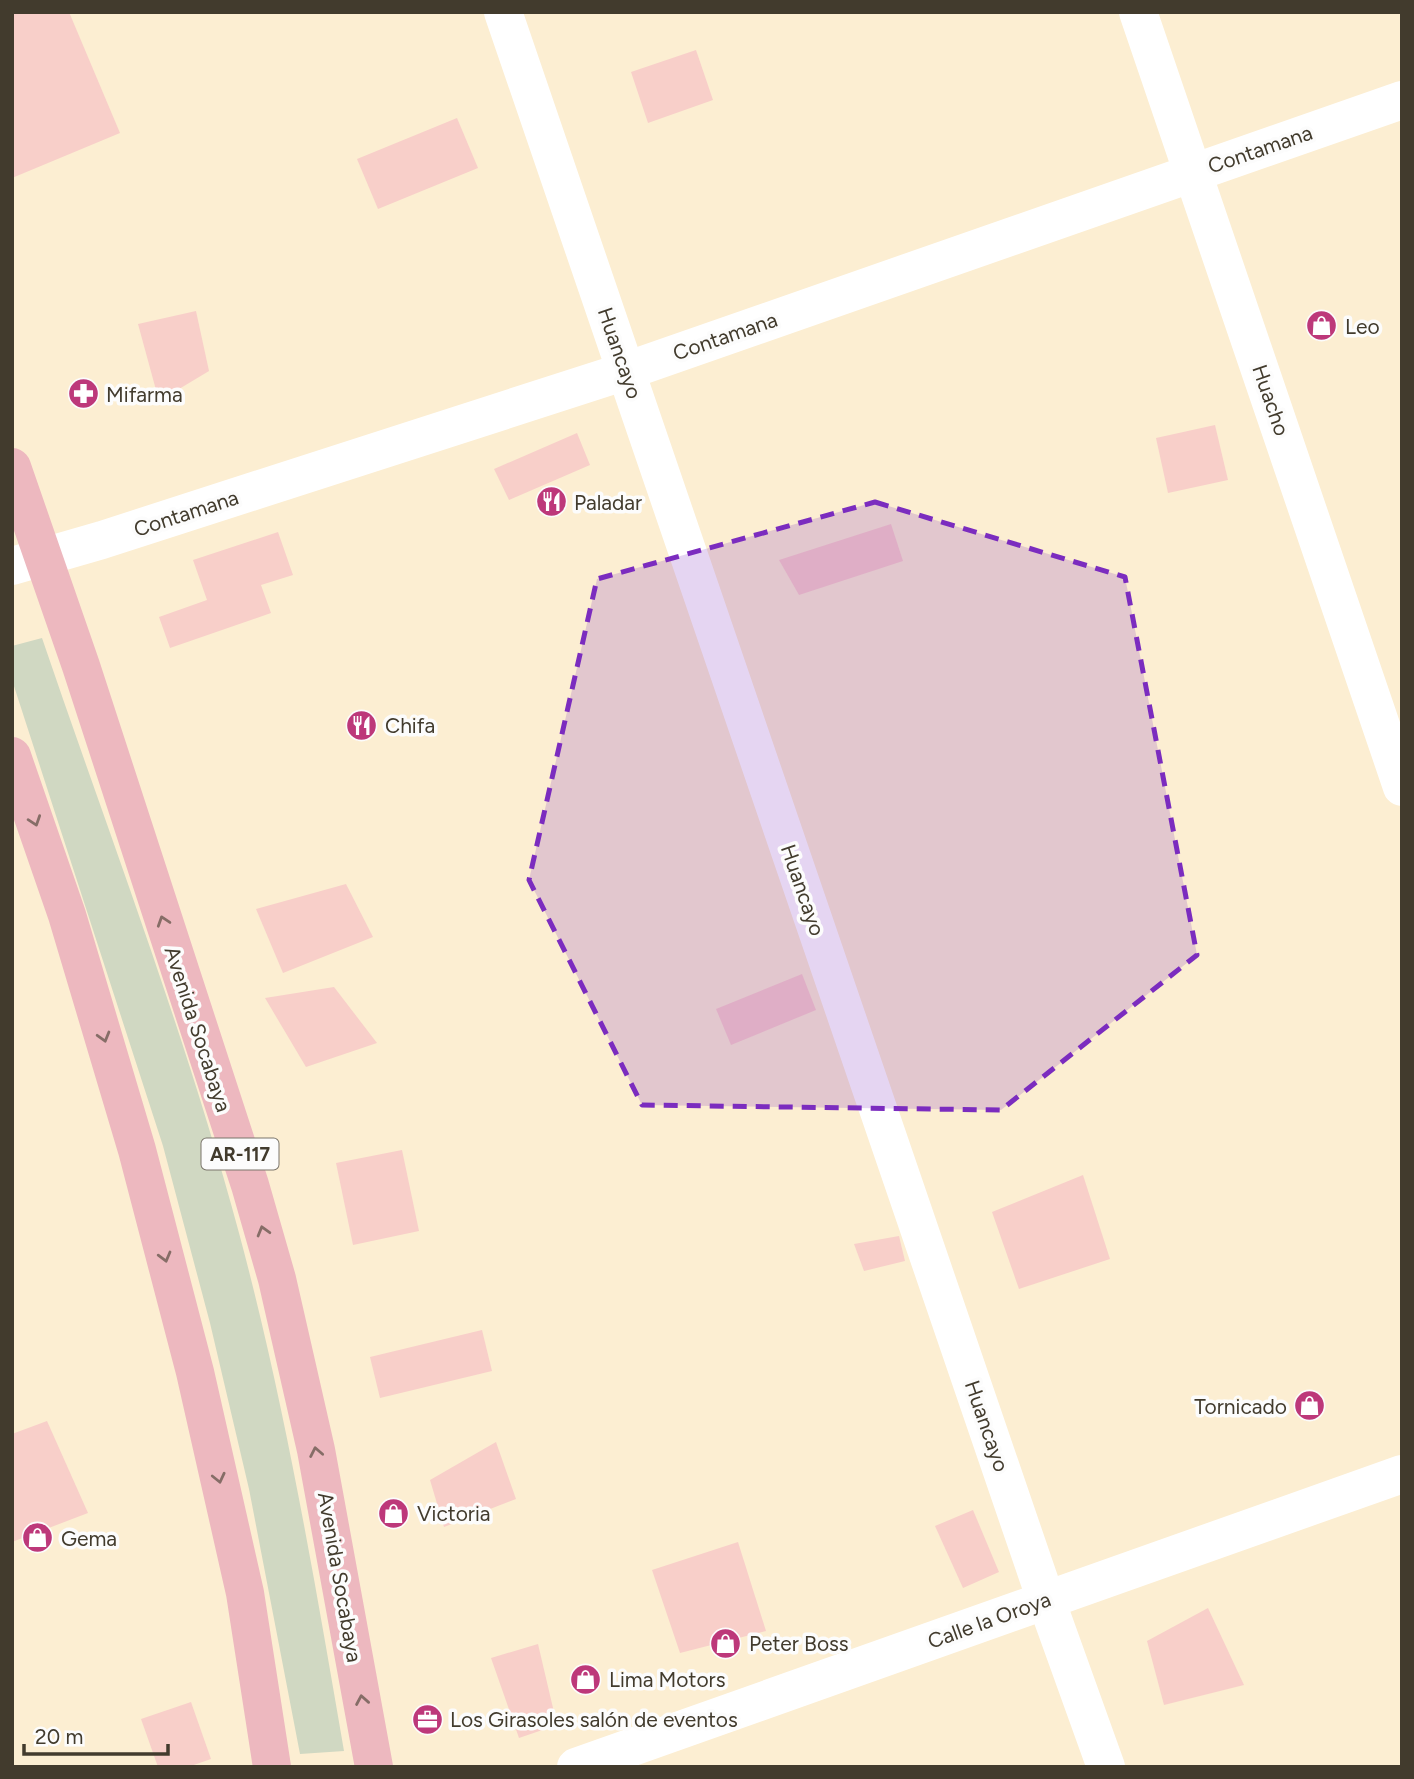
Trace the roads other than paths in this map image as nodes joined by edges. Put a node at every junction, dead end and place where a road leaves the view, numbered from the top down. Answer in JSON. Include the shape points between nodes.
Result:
{"nodes":[{"id":1,"x":502,"y":12,"type":"edge"},
{"id":2,"x":1138,"y":12,"type":"edge"},
{"id":3,"x":1402,"y":100,"type":"edge"},
{"id":4,"x":1194,"y":172,"type":"junction"},
{"id":5,"x":626,"y":371,"type":"junction"},
{"id":6,"x":12,"y":467,"type":"edge"},
{"id":7,"x":28,"y":561,"type":"edge"},
{"id":8,"x":12,"y":756,"type":"edge"},
{"id":9,"x":1402,"y":788,"type":"edge"},
{"id":10,"x":1402,"y":1474,"type":"edge"},
{"id":11,"x":1046,"y":1600,"type":"junction"},
{"id":12,"x":272,"y":1767,"type":"edge"},
{"id":13,"x":374,"y":1767,"type":"edge"},
{"id":14,"x":576,"y":1767,"type":"edge"},
{"id":15,"x":1106,"y":1767,"type":"edge"}],
"edges":[{"from":1,"to":5,"type":"street","name":"Huancayo"},
{"from":2,"to":4,"type":"street","name":"Huacho"},
{"from":3,"to":4,"type":"street","name":"Contamana"},
{"from":4,"to":5,"type":"street","name":"Contamana"},
{"from":4,"to":9,"type":"street","name":"Huacho"},
{"from":5,"to":7,"type":"street","name":"Contamana"},
{"from":5,"to":11,"type":"street","name":"Huancayo"},
{"from":6,"to":7,"type":"main road","name":"Avenida Socabaya","number":"AR-117"},
{"from":13,"to":7,"type":"main road","name":"Avenida Socabaya","number":"AR-117","one_way":true,"via":[[316,1450],[250,1185]]},
{"from":8,"to":12,"type":"main road","one_way":true,"via":[[102,1032],[195,1372],[245,1593]]},
{"from":10,"to":11,"type":"street","name":"Calle la Oroya"},
{"from":11,"to":14,"type":"street","name":"Calle la Oroya"},
{"from":11,"to":15,"type":"street","name":"Huancayo"}]}
